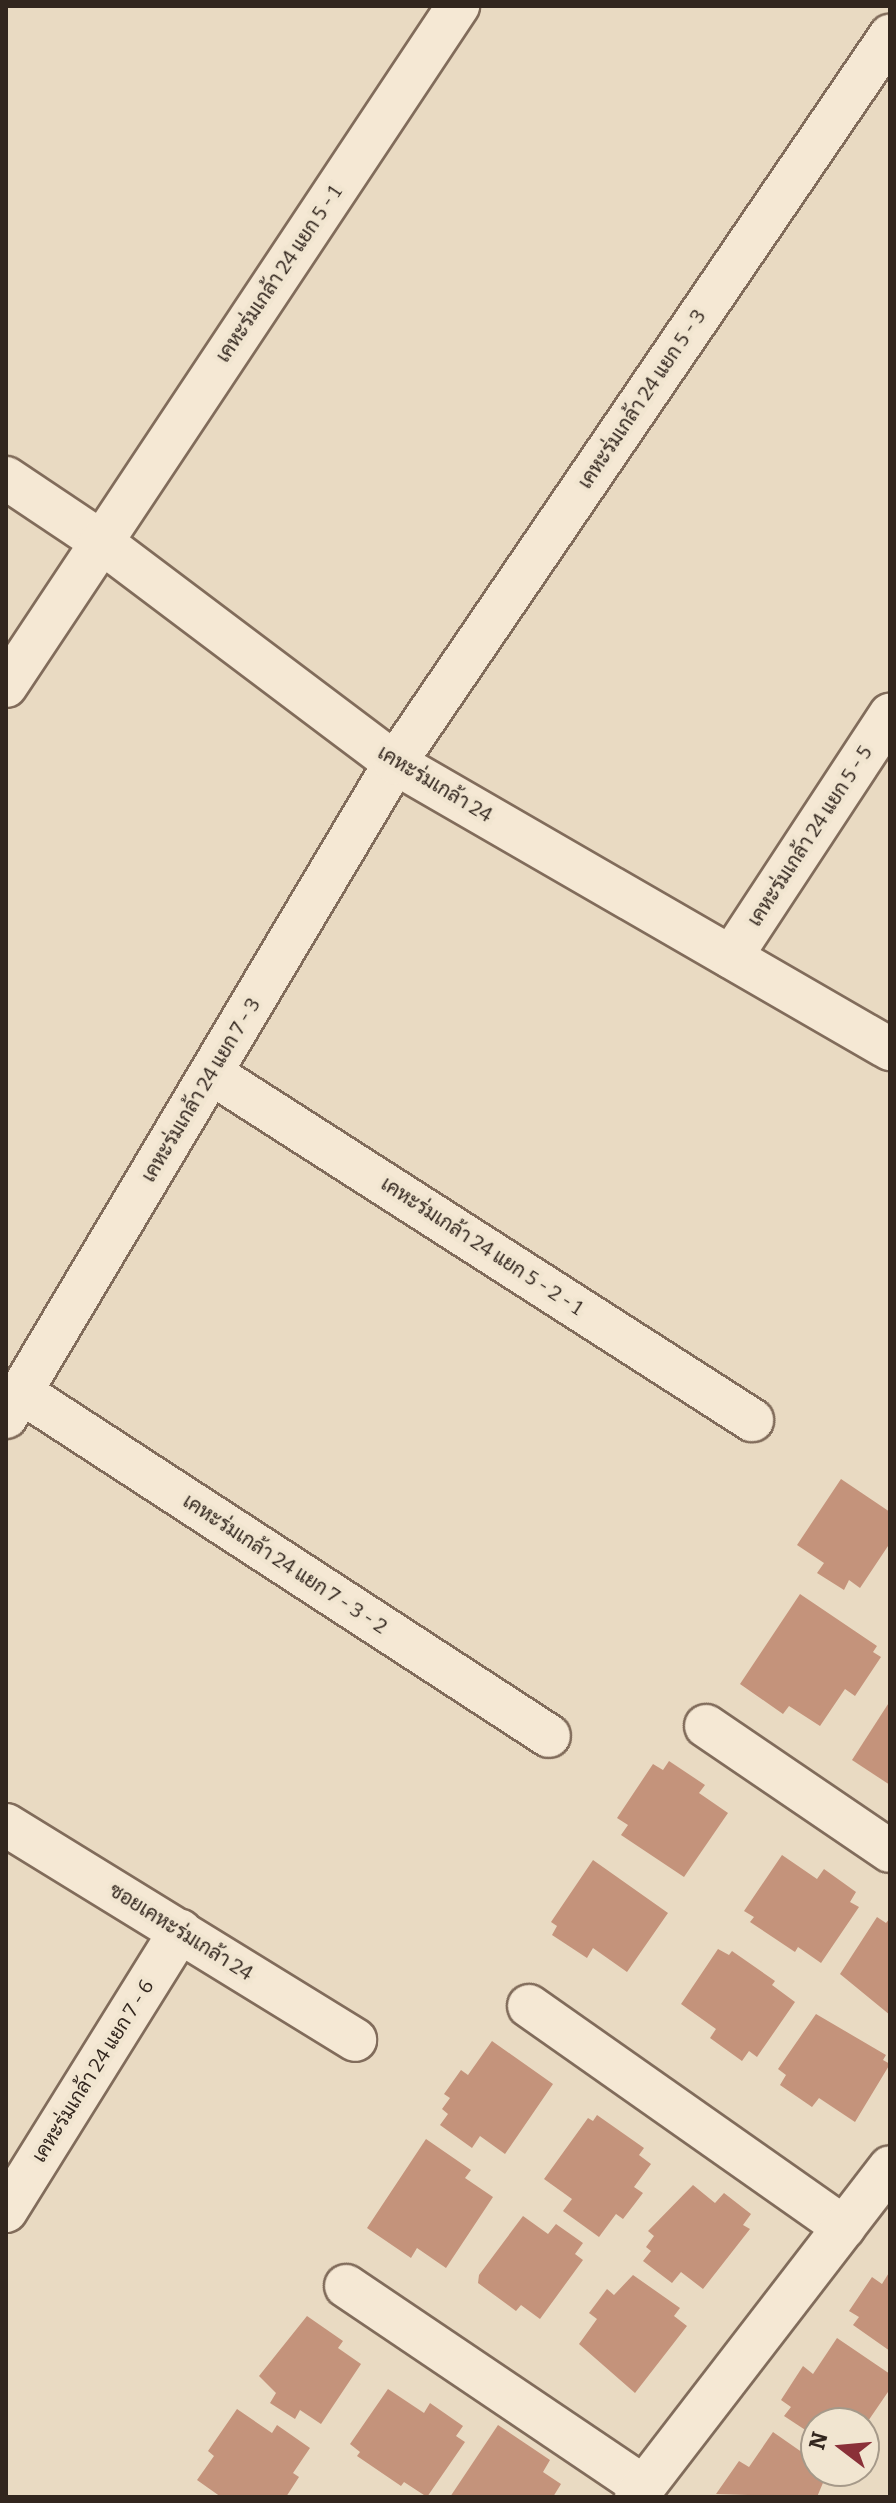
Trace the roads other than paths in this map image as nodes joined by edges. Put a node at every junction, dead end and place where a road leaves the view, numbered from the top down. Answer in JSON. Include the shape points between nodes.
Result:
{"nodes":[{"id":1,"x":458,"y":6,"type":"edge"},
{"id":2,"x":890,"y":36,"type":"edge"},
{"id":3,"x":6,"y":478,"type":"edge"},
{"id":4,"x":100,"y":541,"type":"junction"},
{"id":5,"x":6,"y":686,"type":"edge"},
{"id":6,"x":890,"y":715,"type":"edge"},
{"id":7,"x":395,"y":763,"type":"junction"},
{"id":8,"x":731,"y":957,"type":"junction"},
{"id":9,"x":890,"y":1049,"type":"edge"},
{"id":10,"x":211,"y":1073,"type":"junction"},
{"id":11,"x":14,"y":1404,"type":"edge"},
{"id":12,"x":752,"y":1420,"type":"dead end"},
{"id":13,"x":706,"y":1726,"type":"dead end"},
{"id":14,"x":549,"y":1736,"type":"dead end"},
{"id":15,"x":6,"y":1825,"type":"edge"},
{"id":16,"x":890,"y":1851,"type":"edge"},
{"id":17,"x":180,"y":1931,"type":"junction"},
{"id":18,"x":529,"y":2006,"type":"dead end"},
{"id":19,"x":355,"y":2040,"type":"dead end"},
{"id":20,"x":890,"y":2167,"type":"edge"},
{"id":21,"x":6,"y":2211,"type":"edge"},
{"id":22,"x":844,"y":2227,"type":"junction"},
{"id":23,"x":346,"y":2286,"type":"dead end"},
{"id":24,"x":640,"y":2492,"type":"edge"}],
"edges":[{"from":1,"to":4,"type":"street","name":"เคหะร่มเกล้า 24 แยก 5 - 1"},
{"from":2,"to":7,"type":"street","name":"เคหะร่มเกล้า 24 แยก 5 - 3"},
{"from":3,"to":4,"type":"street","name":"เคหะร่มเกล้า 24"},
{"from":4,"to":5,"type":"street","name":"เคหะร่มเกล้า 24 แยก 5 - 1"},
{"from":4,"to":7,"type":"street","name":"เคหะร่มเกล้า 24"},
{"from":6,"to":8,"type":"street","name":"เคหะร่มเกล้า 24 แยก 5 - 5"},
{"from":7,"to":8,"type":"street","name":"เคหะร่มเกล้า 24"},
{"from":7,"to":10,"type":"street","name":"เคหะร่มเกล้า 24 แยก 7 - 3"},
{"from":8,"to":9,"type":"street","name":"เคหะร่มเกล้า 24"},
{"from":10,"to":11,"type":"street","name":"เคหะร่มเกล้า 24 แยก 7 - 3"},
{"from":10,"to":12,"type":"street","name":"เคหะร่มเกล้า 24 แยก 5 - 2 - 1"},
{"from":11,"to":14,"type":"street","name":"เคหะร่มเกล้า 24 แยก 7 - 3 - 2"},
{"from":13,"to":16,"type":"street"},
{"from":15,"to":17,"type":"street","name":"ซอยเคหะร่มเกล้า 24"},
{"from":17,"to":19,"type":"street","name":"ซอยเคหะร่มเกล้า 24"},
{"from":17,"to":21,"type":"street","name":"เคหะร่มเกล้า 24 แยก 7 - 6"},
{"from":18,"to":22,"type":"street"},
{"from":20,"to":22,"type":"street"},
{"from":22,"to":24,"type":"street"},
{"from":23,"to":24,"type":"street"}]}
